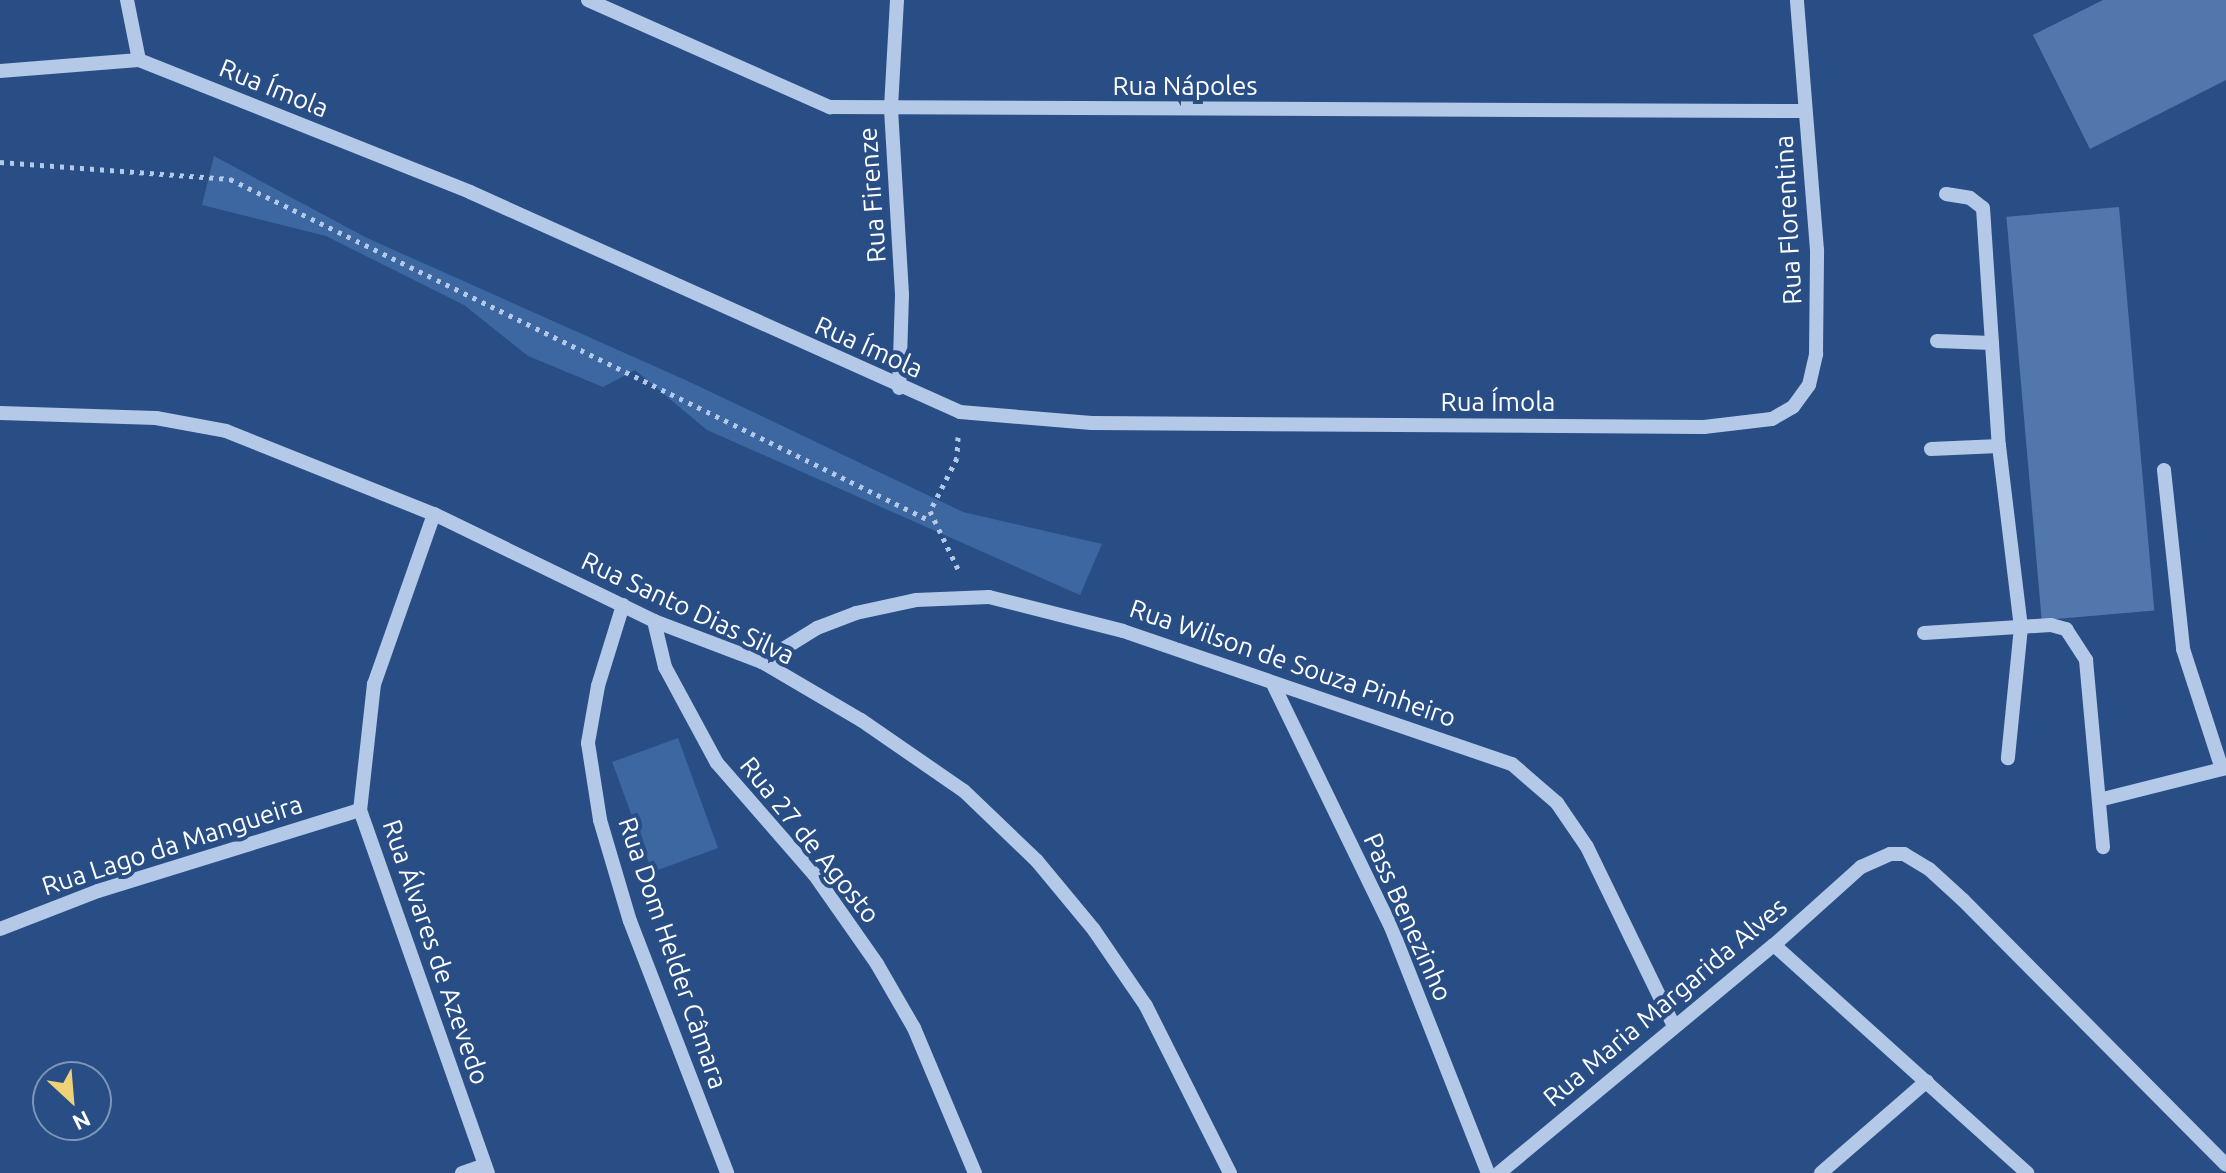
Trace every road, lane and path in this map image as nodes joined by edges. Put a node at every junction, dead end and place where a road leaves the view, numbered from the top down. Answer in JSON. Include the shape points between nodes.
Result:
{"nodes":[{"id":1,"x":127,"y":0,"type":"edge"},
{"id":2,"x":588,"y":0,"type":"edge"},
{"id":3,"x":897,"y":0,"type":"edge"},
{"id":4,"x":1797,"y":0,"type":"edge"},
{"id":5,"x":139,"y":60,"type":"junction"},
{"id":6,"x":0,"y":71,"type":"edge"},
{"id":7,"x":891,"y":109,"type":"junction"},
{"id":8,"x":1805,"y":111,"type":"junction"},
{"id":9,"x":0,"y":162,"type":"edge"},
{"id":10,"x":1946,"y":194,"type":"dead end"},
{"id":11,"x":1937,"y":341,"type":"dead end"},
{"id":12,"x":1992,"y":343,"type":"junction"},
{"id":13,"x":899,"y":388,"type":"junction"},
{"id":14,"x":0,"y":413,"type":"edge"},
{"id":15,"x":1772,"y":419,"type":"joint"},
{"id":16,"x":1999,"y":446,"type":"junction"},
{"id":17,"x":1931,"y":449,"type":"dead end"},
{"id":18,"x":957,"y":458,"type":"dead end"},
{"id":19,"x":2164,"y":470,"type":"dead end"},
{"id":20,"x":434,"y":514,"type":"junction"},
{"id":21,"x":931,"y":521,"type":"junction"},
{"id":22,"x":976,"y":600,"type":"junction"},
{"id":23,"x":623,"y":605,"type":"junction"},
{"id":24,"x":654,"y":621,"type":"junction"},
{"id":25,"x":2021,"y":627,"type":"junction"},
{"id":26,"x":1924,"y":633,"type":"dead end"},
{"id":27,"x":762,"y":662,"type":"junction"},
{"id":28,"x":1274,"y":686,"type":"junction"},
{"id":29,"x":2008,"y":758,"type":"dead end"},
{"id":30,"x":2224,"y":768,"type":"edge"},
{"id":31,"x":2099,"y":800,"type":"junction"},
{"id":32,"x":360,"y":810,"type":"junction"},
{"id":33,"x":2103,"y":847,"type":"dead end"},
{"id":34,"x":0,"y":929,"type":"edge"},
{"id":35,"x":1774,"y":945,"type":"junction"},
{"id":36,"x":1674,"y":1026,"type":"junction"},
{"id":37,"x":1927,"y":1081,"type":"junction"},
{"id":38,"x":2226,"y":1165,"type":"edge"},
{"id":39,"x":486,"y":1169,"type":"edge"},
{"id":40,"x":462,"y":1173,"type":"edge"},
{"id":41,"x":727,"y":1173,"type":"edge"},
{"id":42,"x":975,"y":1173,"type":"edge"},
{"id":43,"x":1230,"y":1173,"type":"edge"},
{"id":44,"x":1488,"y":1173,"type":"edge"},
{"id":45,"x":1499,"y":1173,"type":"edge"},
{"id":46,"x":1821,"y":1173,"type":"edge"},
{"id":47,"x":2027,"y":1173,"type":"edge"}],
"edges":[{"from":1,"to":5,"type":"street"},
{"from":2,"to":7,"type":"street","name":"Rua Nápoles","via":[[830,107]]},
{"from":3,"to":7,"type":"street","name":"Rua Firenze"},
{"from":4,"to":8,"type":"street","name":"Rua Florentina"},
{"from":5,"to":6,"type":"street","name":"Rua Ímola"},
{"from":5,"to":13,"type":"street","name":"Rua Ímola","via":[[470,192]]},
{"from":7,"to":8,"type":"street","name":"Rua Nápoles"},
{"from":7,"to":13,"type":"street","name":"Rua Firenze","via":[[902,295]]},
{"from":8,"to":15,"type":"street","name":"Rua Florentina","via":[[1817,250],[1816,354],[1809,385],[1793,407]]},
{"from":9,"to":21,"type":"path","via":[[230,179]]},
{"from":10,"to":12,"type":"street","via":[[1970,198],[1983,208]]},
{"from":11,"to":12,"type":"street"},
{"from":12,"to":16,"type":"street"},
{"from":13,"to":15,"type":"street","name":"Rua Ímola","via":[[960,412],[1092,423],[1704,427]]},
{"from":14,"to":20,"type":"street","name":"Rua Santo Dias Silva","via":[[156,418],[226,431]]},
{"from":16,"to":17,"type":"street"},
{"from":16,"to":25,"type":"street"},
{"from":18,"to":21,"type":"path","via":[[930,511]]},
{"from":19,"to":30,"type":"street","via":[[2183,649]]},
{"from":20,"to":23,"type":"street","name":"Rua Santo Dias Silva"},
{"from":20,"to":32,"type":"street","name":"Rua Álvares de Azevedo","via":[[374,684]]},
{"from":21,"to":22,"type":"path"},
{"from":22,"to":27,"type":"street","name":"Rua Wilson de Souza Pinheiro","via":[[916,600],[856,613],[817,628]]},
{"from":22,"to":28,"type":"street","name":"Rua Wilson de Souza Pinheiro","via":[[989,597],[1058,610]]},
{"from":23,"to":24,"type":"street","name":"Rua Santo Dias Silva"},
{"from":23,"to":41,"type":"street","name":"Rua Dom Helder Câmara","via":[[598,686],[588,743],[600,820],[630,921]]},
{"from":24,"to":27,"type":"street","name":"Rua Santo Dias Silva"},
{"from":24,"to":42,"type":"street","name":"Rua 27 de Agosto","via":[[665,667],[717,763],[814,874],[914,1028]]},
{"from":25,"to":26,"type":"street"},
{"from":25,"to":29,"type":"street"},
{"from":25,"to":31,"type":"street","via":[[2066,629],[2086,660]]},
{"from":27,"to":43,"type":"street","name":"Rua Santo Dias Silva","via":[[861,720],[964,791],[1037,861],[1094,930],[1146,1006]]},
{"from":28,"to":36,"type":"street","name":"Rua Wilson de Souza Pinheiro","via":[[1512,764],[1557,803],[1587,847]]},
{"from":28,"to":44,"type":"street","name":"Pass Benezinho","via":[[1391,927]]},
{"from":30,"to":31,"type":"street"},
{"from":31,"to":33,"type":"street"},
{"from":32,"to":34,"type":"street","name":"Rua Lago da Mangueira","via":[[98,891]]},
{"from":32,"to":39,"type":"street","name":"Rua Álvares de Azevedo"},
{"from":35,"to":36,"type":"street","name":"Rua Maria Margarida Alves"},
{"from":35,"to":37,"type":"street"},
{"from":35,"to":38,"type":"street","name":"Rua Maria Margarida Alves","via":[[1861,867],[1890,854],[1904,854],[1929,869]]},
{"from":36,"to":45,"type":"street","name":"Rua Maria Margarida Alves"},
{"from":37,"to":46,"type":"street"},
{"from":37,"to":47,"type":"street"},
{"from":39,"to":40,"type":"street"}]}
